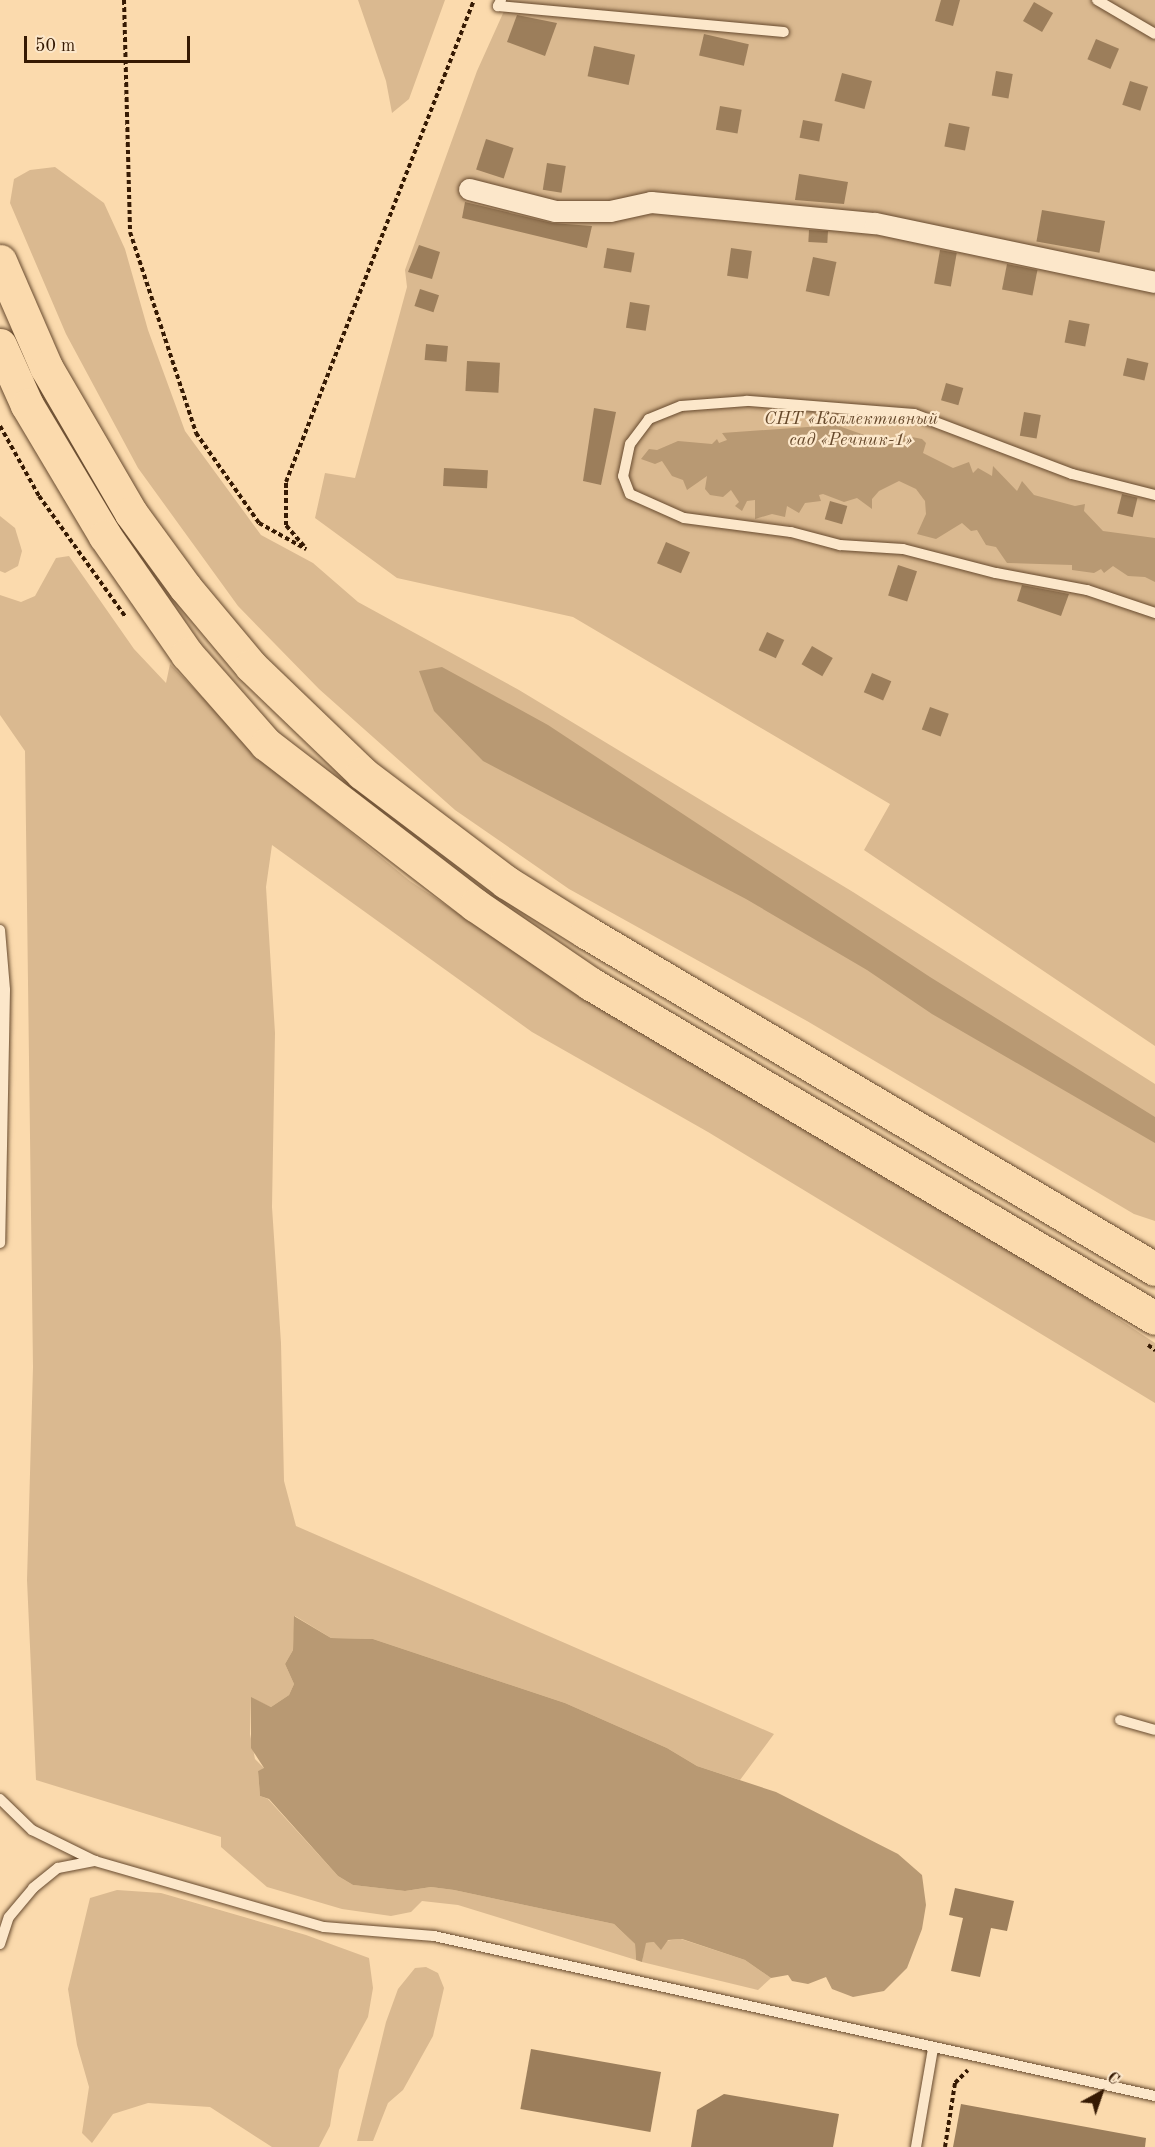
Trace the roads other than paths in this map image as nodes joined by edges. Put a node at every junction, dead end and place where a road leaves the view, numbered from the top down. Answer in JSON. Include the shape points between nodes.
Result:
{"nodes":[{"id":1,"x":501,"y":0,"type":"edge"},
{"id":2,"x":1097,"y":0,"type":"edge"},
{"id":3,"x":784,"y":32,"type":"dead end"},
{"id":4,"x":1155,"y":34,"type":"edge"},
{"id":5,"x":469,"y":189,"type":"dead end"},
{"id":6,"x":0,"y":261,"type":"edge"},
{"id":7,"x":1155,"y":282,"type":"edge"},
{"id":8,"x":0,"y":345,"type":"edge"},
{"id":9,"x":1155,"y":495,"type":"edge"},
{"id":10,"x":1155,"y":613,"type":"edge"},
{"id":11,"x":0,"y":930,"type":"edge"},
{"id":12,"x":0,"y":1243,"type":"edge"},
{"id":13,"x":1155,"y":1269,"type":"edge"},
{"id":14,"x":1155,"y":1318,"type":"edge"},
{"id":15,"x":1120,"y":1720,"type":"dead end"},
{"id":16,"x":1155,"y":1730,"type":"edge"},
{"id":17,"x":0,"y":1799,"type":"edge"},
{"id":18,"x":95,"y":1861,"type":"junction"},
{"id":19,"x":0,"y":1944,"type":"edge"},
{"id":20,"x":933,"y":2049,"type":"junction"},
{"id":21,"x":1155,"y":2096,"type":"edge"},
{"id":22,"x":916,"y":2147,"type":"edge"}],
"edges":[{"from":1,"to":3,"type":"lane","via":[[498,6]]},
{"from":2,"to":4,"type":"lane"},
{"from":5,"to":7,"type":"street","via":[[555,211],[610,211],[651,202],[875,223]]},
{"from":6,"to":13,"type":"main road","via":[[46,367],[87,444],[131,513],[251,666],[362,773],[431,829],[566,920]]},
{"from":8,"to":14,"type":"main road","via":[[27,405],[105,536],[187,654],[266,744],[475,905],[591,984]]},
{"from":9,"to":10,"type":"lane","via":[[1072,474],[914,414],[747,400],[681,406],[650,419],[630,444],[623,476],[630,494],[684,518],[790,532],[832,544],[903,549],[1105,595]]},
{"from":11,"to":12,"type":"lane","via":[[6,990]]},
{"from":15,"to":16,"type":"lane"},
{"from":17,"to":18,"type":"lane","via":[[32,1830]]},
{"from":18,"to":19,"type":"lane","via":[[58,1868],[33,1888],[9,1917]]},
{"from":18,"to":20,"type":"lane","via":[[324,1927],[434,1936]]},
{"from":20,"to":21,"type":"lane"},
{"from":20,"to":22,"type":"lane"}]}
